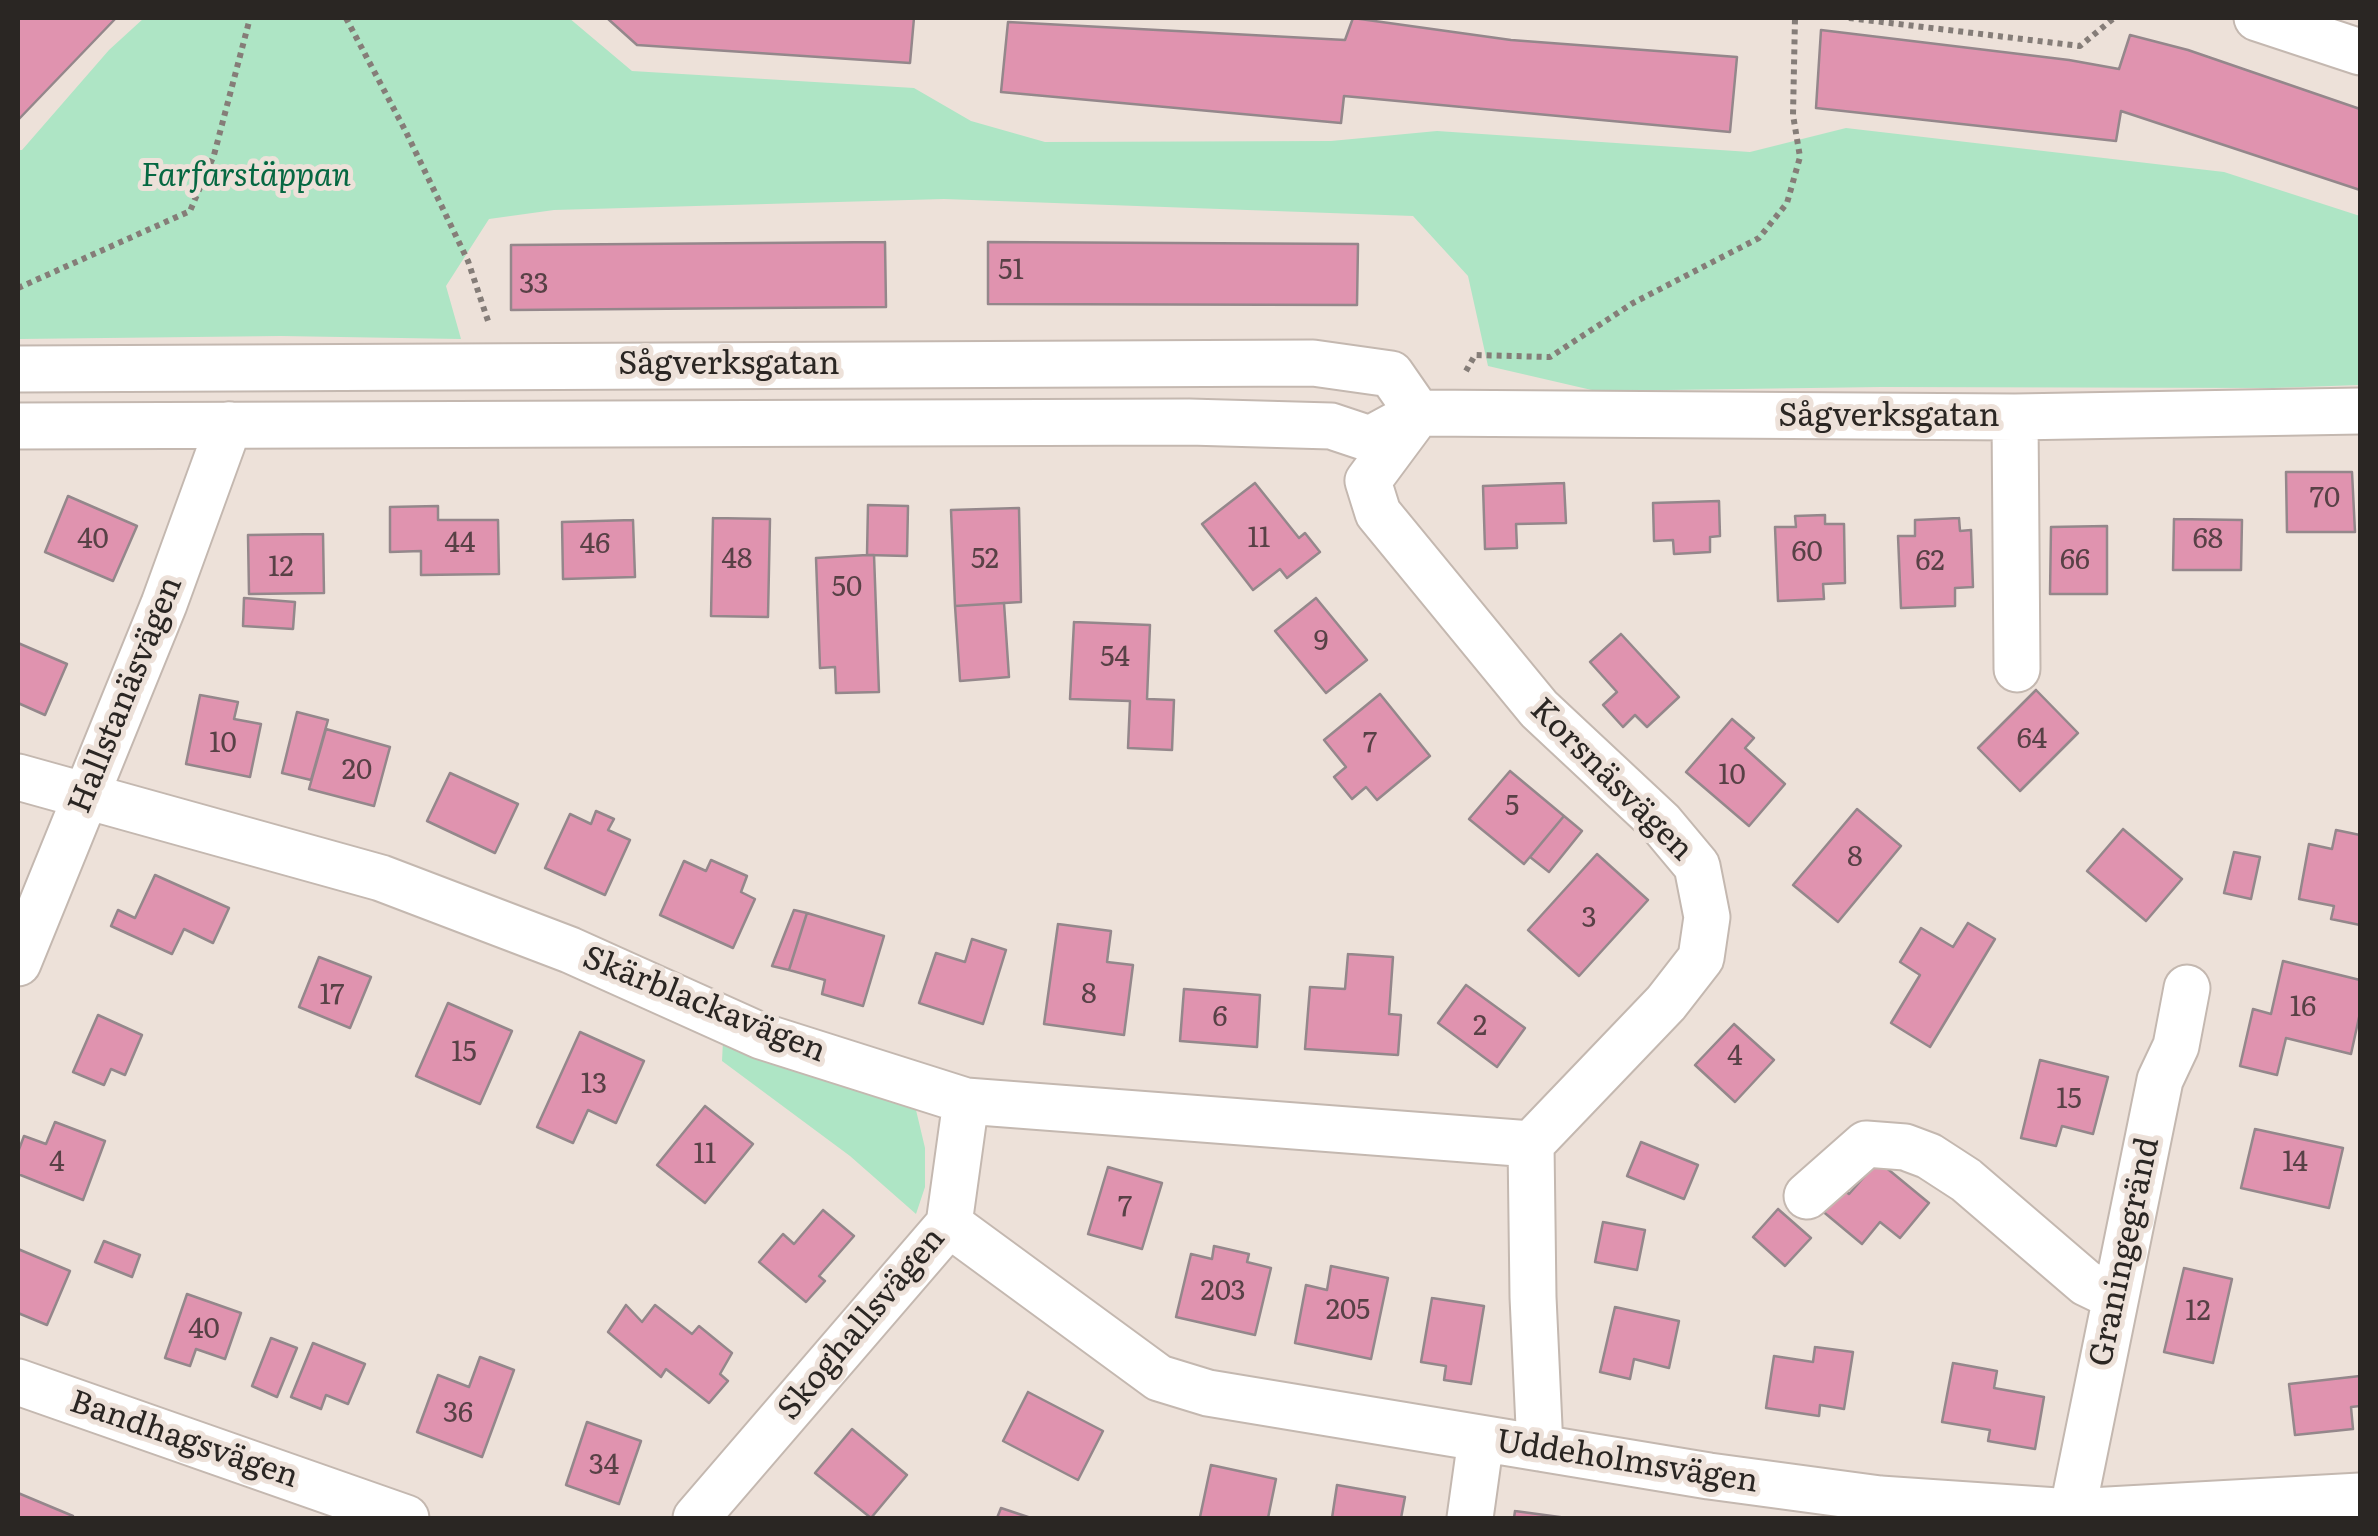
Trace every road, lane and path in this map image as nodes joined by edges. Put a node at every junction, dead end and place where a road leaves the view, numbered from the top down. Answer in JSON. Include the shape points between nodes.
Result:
{"nodes":[{"id":1,"x":250,"y":18,"type":"edge"},
{"id":2,"x":346,"y":18,"type":"edge"},
{"id":3,"x":1795,"y":18,"type":"edge"},
{"id":4,"x":1849,"y":18,"type":"edge"},
{"id":5,"x":2114,"y":18,"type":"edge"},
{"id":6,"x":2257,"y":18,"type":"edge"},
{"id":7,"x":2360,"y":52,"type":"edge"},
{"id":8,"x":18,"y":288,"type":"edge"},
{"id":9,"x":502,"y":367,"type":"junction"},
{"id":10,"x":18,"y":368,"type":"edge"},
{"id":11,"x":2360,"y":411,"type":"edge"},
{"id":12,"x":1431,"y":412,"type":"junction"},
{"id":13,"x":2015,"y":417,"type":"junction"},
{"id":14,"x":229,"y":425,"type":"junction"},
{"id":15,"x":18,"y":426,"type":"edge"},
{"id":16,"x":2017,"y":669,"type":"dead end"},
{"id":17,"x":18,"y":777,"type":"edge"},
{"id":18,"x":84,"y":798,"type":"junction"},
{"id":19,"x":18,"y":963,"type":"edge"},
{"id":20,"x":2187,"y":988,"type":"dead end"},
{"id":21,"x":966,"y":1101,"type":"junction"},
{"id":22,"x":1530,"y":1144,"type":"junction"},
{"id":23,"x":1807,"y":1196,"type":"dead end"},
{"id":24,"x":949,"y":1224,"type":"junction"},
{"id":25,"x":2115,"y":1297,"type":"junction"},
{"id":26,"x":18,"y":1382,"type":"edge"},
{"id":27,"x":1481,"y":1439,"type":"junction"},
{"id":28,"x":1540,"y":1448,"type":"junction"},
{"id":29,"x":2360,"y":1496,"type":"edge"},
{"id":30,"x":2072,"y":1515,"type":"edge"},
{"id":31,"x":406,"y":1518,"type":"edge"},
{"id":32,"x":696,"y":1518,"type":"edge"},
{"id":33,"x":1470,"y":1518,"type":"edge"}],
"edges":[{"from":1,"to":8,"type":"path","via":[[214,155],[190,211]]},
{"from":2,"to":9,"type":"path","via":[[468,261]]},
{"from":3,"to":12,"type":"path","via":[[1793,115],[1800,157],[1788,204],[1759,238],[1633,303],[1550,358],[1475,355]]},
{"from":4,"to":5,"type":"path","via":[[2080,46]]},
{"from":6,"to":7,"type":"street"},
{"from":9,"to":10,"type":"street","name":"Sågverksgatan"},
{"from":9,"to":12,"type":"street","name":"Sågverksgatan","via":[[1314,363],[1391,374]]},
{"from":11,"to":13,"type":"street","name":"Sågverksgatan"},
{"from":12,"to":13,"type":"street","name":"Sågverksgatan"},
{"from":12,"to":14,"type":"street","name":"Sågverksgatan","via":[[1370,439],[1330,426],[1190,422]]},
{"from":12,"to":22,"type":"street","name":"Korsnäsvägen","via":[[1368,480],[1378,512],[1538,709],[1662,823],[1697,866],[1706,917],[1701,958]]},
{"from":13,"to":16,"type":"street"},
{"from":14,"to":15,"type":"street","name":"Sågverksgatan"},
{"from":14,"to":18,"type":"street","name":"Hallstanäsvägen"},
{"from":17,"to":18,"type":"street","name":"Skärblackavägen"},
{"from":18,"to":19,"type":"street","name":"Hallstanäsvägen"},
{"from":18,"to":21,"type":"street","name":"Skärblackavägen","via":[[381,878],[570,950],[760,1036]]},
{"from":20,"to":25,"type":"street","name":"Graningegränd","via":[[2176,1046],[2160,1080]]},
{"from":21,"to":22,"type":"street","name":"Skärblackavägen"},
{"from":21,"to":24,"type":"street","name":"Skoghallsvägen"},
{"from":22,"to":28,"type":"street"},
{"from":23,"to":25,"type":"street","via":[[1866,1144],[1905,1147],[1966,1180],[2086,1283]]},
{"from":24,"to":27,"type":"street","name":"Uddeholmsvägen","via":[[1158,1378],[1208,1393]]},
{"from":24,"to":32,"type":"street","name":"Skoghallsvägen"},
{"from":25,"to":30,"type":"street","name":"Graningegränd"},
{"from":26,"to":31,"type":"street","name":"Bandhagsvägen"},
{"from":27,"to":28,"type":"street","name":"Uddeholmsvägen"},
{"from":27,"to":33,"type":"street"},
{"from":28,"to":30,"type":"street","name":"Uddeholmsvägen","via":[[1880,1499]]},
{"from":29,"to":30,"type":"street","name":"Uddeholmsvägen"}]}
